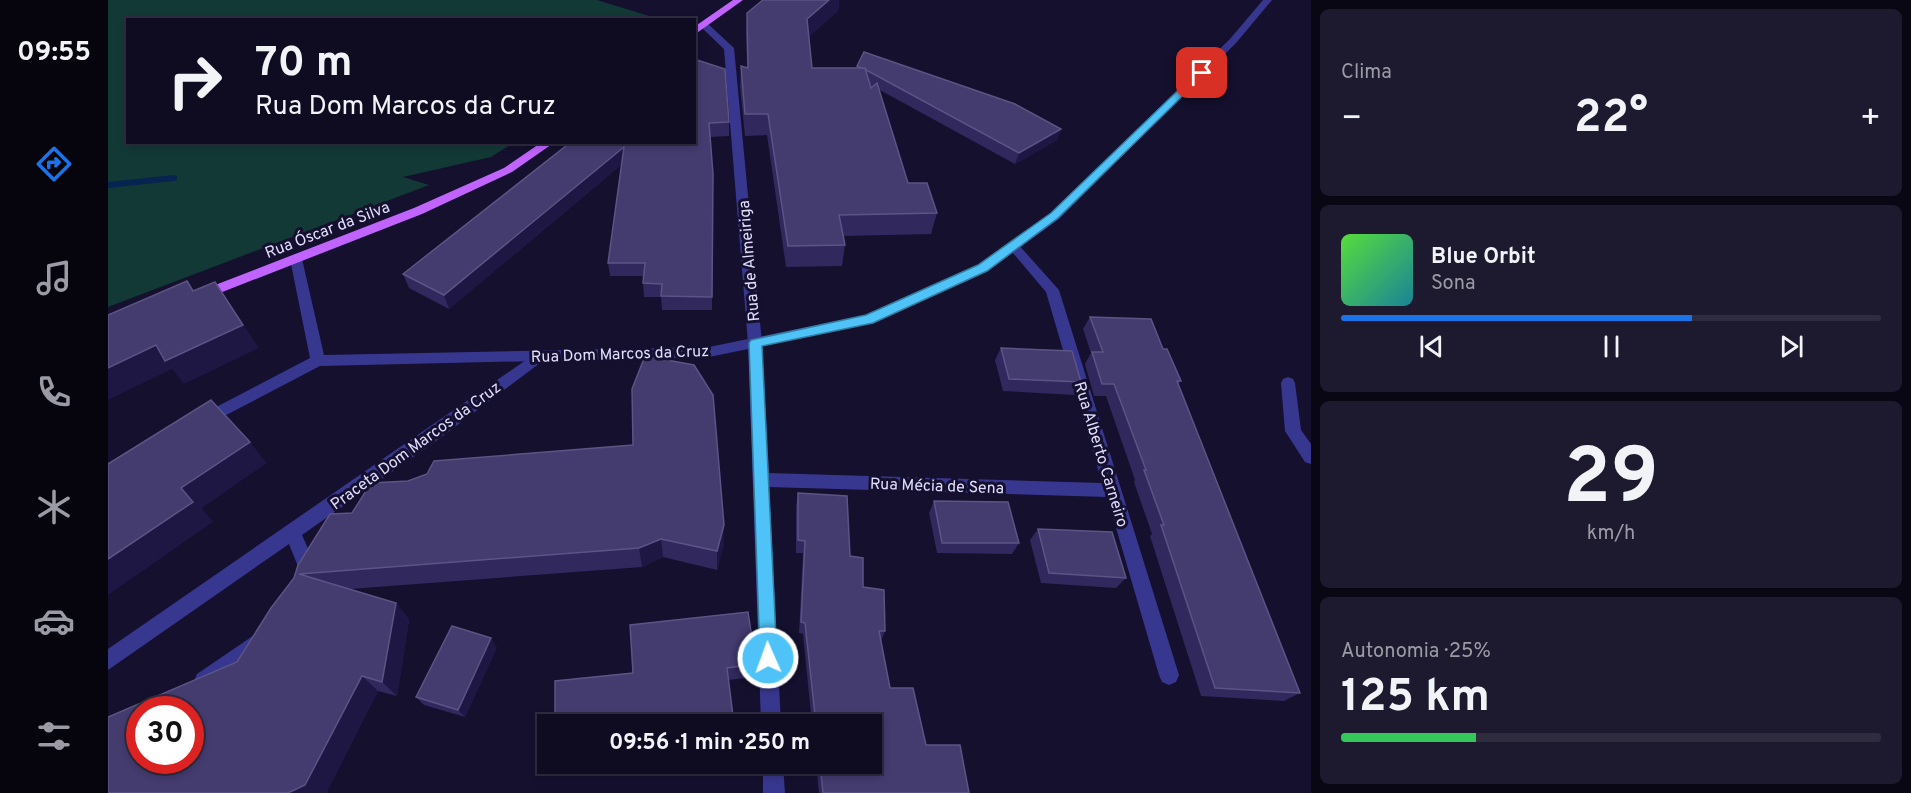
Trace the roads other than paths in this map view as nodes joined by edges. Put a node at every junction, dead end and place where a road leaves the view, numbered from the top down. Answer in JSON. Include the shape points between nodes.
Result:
{"nodes":[{"id":1,"x":739,"y":0,"type":"edge"},
{"id":2,"x":1268,"y":0,"type":"edge"},
{"id":3,"x":699,"y":29,"type":"edge"},
{"id":4,"x":547,"y":144,"type":"edge"},
{"id":5,"x":1012,"y":246,"type":"junction"},
{"id":6,"x":296,"y":259,"type":"junction"},
{"id":7,"x":185,"y":301,"type":"edge"},
{"id":8,"x":755,"y":343,"type":"junction"},
{"id":9,"x":539,"y":356,"type":"junction"},
{"id":10,"x":318,"y":361,"type":"junction"},
{"id":11,"x":1288,"y":383,"type":"dead end"},
{"id":12,"x":195,"y":424,"type":"edge"},
{"id":13,"x":1311,"y":457,"type":"edge"},
{"id":14,"x":761,"y":480,"type":"junction"},
{"id":15,"x":1113,"y":490,"type":"junction"},
{"id":16,"x":292,"y":532,"type":"junction"},
{"id":17,"x":298,"y":597,"type":"edge"},
{"id":18,"x":267,"y":633,"type":"edge"},
{"id":19,"x":108,"y":660,"type":"edge"},
{"id":20,"x":1169,"y":675,"type":"dead end"},
{"id":21,"x":187,"y":693,"type":"edge"},
{"id":22,"x":771,"y":714,"type":"edge"},
{"id":23,"x":773,"y":774,"type":"edge"},
{"id":24,"x":774,"y":793,"type":"edge"}],
"edges":[{"from":1,"to":3,"type":"main road"},
{"from":2,"to":5,"type":"street","name":"Rua Dom Marcos da Cruz","via":[[1233,41],[1139,135],[1054,216]]},
{"from":3,"to":8,"type":"street","name":"Rua de Almeiriga","via":[[729,48]]},
{"from":4,"to":6,"type":"main road","name":"Rua Óscar da Silva","via":[[508,170]]},
{"from":5,"to":8,"type":"street","name":"Rua Dom Marcos da Cruz","via":[[983,268],[869,319]]},
{"from":5,"to":15,"type":"street","name":"Rua Alberto Carneiro","via":[[1052,290]]},
{"from":6,"to":7,"type":"main road","name":"Rua Óscar da Silva"},
{"from":6,"to":10,"type":"street"},
{"from":8,"to":9,"type":"street","name":"Rua Dom Marcos da Cruz","via":[[709,352]]},
{"from":8,"to":14,"type":"street","name":"Rua de Almeiriga"},
{"from":9,"to":10,"type":"street","name":"Rua Dom Marcos da Cruz"},
{"from":9,"to":16,"type":"street","name":"Praceta Dom Marcos da Cruz"},
{"from":10,"to":12,"type":"street","name":"Rua Dom Marcos da Cruz"},
{"from":11,"to":13,"type":"street","via":[[1293,431]]},
{"from":14,"to":15,"type":"street","name":"Rua Mécia de Sena"},
{"from":14,"to":22,"type":"street","name":"Rua de Almeiriga"},
{"from":15,"to":20,"type":"street","name":"Rua Alberto Carneiro"},
{"from":16,"to":17,"type":"street","via":[[308,569]]},
{"from":16,"to":19,"type":"street","name":"Praceta Dom Marcos da Cruz"},
{"from":18,"to":21,"type":"street"},
{"from":23,"to":24,"type":"street"}]}
